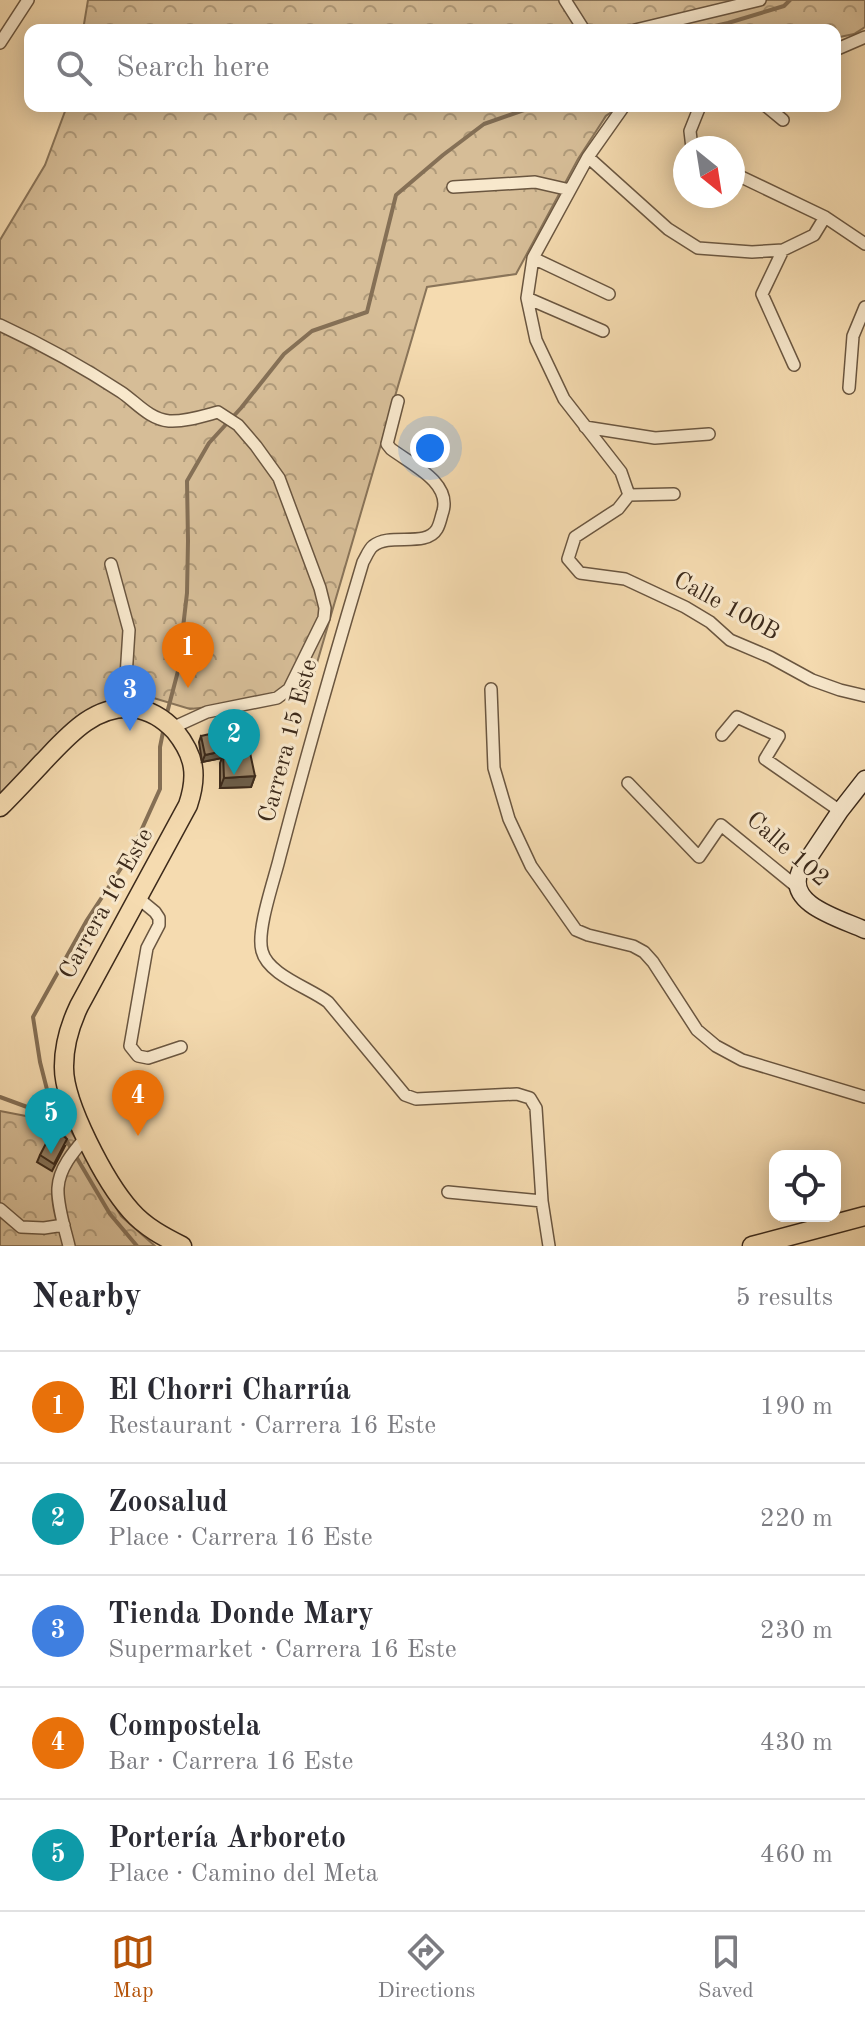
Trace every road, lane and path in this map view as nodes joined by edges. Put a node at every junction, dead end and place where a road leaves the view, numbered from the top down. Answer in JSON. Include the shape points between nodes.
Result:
{"nodes":[{"id":1,"x":28,"y":0,"type":"edge"},
{"id":2,"x":565,"y":0,"type":"edge"},
{"id":3,"x":760,"y":0,"type":"edge"},
{"id":4,"x":580,"y":24,"type":"edge"},
{"id":5,"x":660,"y":24,"type":"edge"},
{"id":6,"x":865,"y":37,"type":"edge"},
{"id":7,"x":0,"y":43,"type":"edge"},
{"id":8,"x":841,"y":47,"type":"edge"},
{"id":9,"x":620,"y":112,"type":"edge"},
{"id":10,"x":698,"y":112,"type":"edge"},
{"id":11,"x":773,"y":112,"type":"edge"},
{"id":12,"x":783,"y":120,"type":"dead end"},
{"id":13,"x":691,"y":136,"type":"edge"},
{"id":14,"x":588,"y":157,"type":"junction"},
{"id":15,"x":745,"y":179,"type":"edge"},
{"id":16,"x":453,"y":187,"type":"dead end"},
{"id":17,"x":570,"y":190,"type":"junction"},
{"id":18,"x":825,"y":217,"type":"junction"},
{"id":19,"x":865,"y":244,"type":"edge"},
{"id":20,"x":783,"y":250,"type":"junction"},
{"id":21,"x":533,"y":258,"type":"junction"},
{"id":22,"x":609,"y":294,"type":"dead end"},
{"id":23,"x":527,"y":298,"type":"junction"},
{"id":24,"x":865,"y":307,"type":"edge"},
{"id":25,"x":0,"y":325,"type":"edge"},
{"id":26,"x":603,"y":331,"type":"dead end"},
{"id":27,"x":794,"y":365,"type":"dead end"},
{"id":28,"x":849,"y":388,"type":"dead end"},
{"id":29,"x":398,"y":401,"type":"dead end"},
{"id":30,"x":585,"y":427,"type":"junction"},
{"id":31,"x":709,"y":434,"type":"dead end"},
{"id":32,"x":674,"y":494,"type":"dead end"},
{"id":33,"x":629,"y":495,"type":"junction"},
{"id":34,"x":111,"y":564,"type":"dead end"},
{"id":35,"x":491,"y":689,"type":"dead end"},
{"id":36,"x":865,"y":696,"type":"edge"},
{"id":37,"x":124,"y":708,"type":"junction"},
{"id":38,"x":172,"y":728,"type":"junction"},
{"id":39,"x":722,"y":735,"type":"dead end"},
{"id":40,"x":865,"y":779,"type":"edge"},
{"id":41,"x":628,"y":783,"type":"dead end"},
{"id":42,"x":0,"y":807,"type":"edge"},
{"id":43,"x":840,"y":811,"type":"junction"},
{"id":44,"x":797,"y":887,"type":"junction"},
{"id":45,"x":138,"y":898,"type":"junction"},
{"id":46,"x":865,"y":930,"type":"edge"},
{"id":47,"x":181,"y":1047,"type":"dead end"},
{"id":48,"x":865,"y":1097,"type":"edge"},
{"id":49,"x":86,"y":1137,"type":"junction"},
{"id":50,"x":448,"y":1192,"type":"dead end"},
{"id":51,"x":542,"y":1201,"type":"junction"},
{"id":52,"x":0,"y":1209,"type":"edge"},
{"id":53,"x":865,"y":1216,"type":"edge"},
{"id":54,"x":64,"y":1225,"type":"junction"},
{"id":55,"x":779,"y":1242,"type":"edge"},
{"id":56,"x":69,"y":1246,"type":"edge"},
{"id":57,"x":182,"y":1246,"type":"edge"},
{"id":58,"x":549,"y":1246,"type":"edge"},
{"id":59,"x":752,"y":1246,"type":"edge"}],
"edges":[{"from":1,"to":7,"type":"street"},
{"from":2,"to":4,"type":"street"},
{"from":3,"to":5,"type":"street"},
{"from":6,"to":8,"type":"street"},
{"from":9,"to":14,"type":"street"},
{"from":10,"to":13,"type":"street"},
{"from":11,"to":12,"type":"street"},
{"from":14,"to":17,"type":"street"},
{"from":14,"to":20,"type":"street","via":[[668,229],[698,248]]},
{"from":15,"to":18,"type":"street"},
{"from":16,"to":17,"type":"street","via":[[535,182]]},
{"from":17,"to":21,"type":"street"},
{"from":18,"to":19,"type":"street"},
{"from":18,"to":20,"type":"street","via":[[814,235]]},
{"from":20,"to":27,"type":"street","via":[[762,294]]},
{"from":21,"to":22,"type":"street"},
{"from":21,"to":23,"type":"street"},
{"from":23,"to":26,"type":"street"},
{"from":23,"to":30,"type":"street","via":[[536,340],[564,399]]},
{"from":24,"to":28,"type":"street","via":[[853,336]]},
{"from":25,"to":38,"type":"street","via":[[157,417],[169,421],[218,412],[238,425],[279,478],[324,600],[319,628],[289,689],[277,698],[207,712]]},
{"from":29,"to":51,"type":"street","name":"Carrera 15 Este","via":[[387,444],[436,481],[446,501],[432,535],[387,539],[372,546],[363,562],[261,931],[262,951],[281,974],[328,1002],[405,1095],[530,1098],[536,1108]]},
{"from":30,"to":31,"type":"street","via":[[655,438]]},
{"from":30,"to":33,"type":"street","via":[[621,472]]},
{"from":32,"to":33,"type":"street"},
{"from":33,"to":36,"type":"street","name":"Calle 100B","via":[[618,509],[575,537],[568,559],[580,573],[625,579],[812,680]]},
{"from":34,"to":37,"type":"street","via":[[129,630]]},
{"from":35,"to":48,"type":"street","via":[[494,768],[509,819],[531,866],[576,930],[644,952],[697,1030],[716,1046],[742,1060]]},
{"from":37,"to":38,"type":"main road","via":[[144,710]]},
{"from":37,"to":42,"type":"main road","via":[[104,712],[71,734]]},
{"from":38,"to":45,"type":"main road","name":"Carrera 16 Este","via":[[189,752],[193,790]]},
{"from":39,"to":43,"type":"street","via":[[737,717],[779,736],[765,759]]},
{"from":40,"to":43,"type":"street"},
{"from":41,"to":44,"type":"street","name":"Calle 102","via":[[699,857],[721,825]]},
{"from":43,"to":44,"type":"street","via":[[800,871]]},
{"from":44,"to":46,"type":"street","name":"Calle 102","via":[[820,910]]},
{"from":45,"to":47,"type":"street","via":[[155,912],[159,925],[147,948],[130,1046],[148,1058]]},
{"from":45,"to":49,"type":"main road","name":"Carrera 16 Este","via":[[67,1037],[64,1079]]},
{"from":49,"to":54,"type":"street","via":[[68,1158],[58,1187]]},
{"from":49,"to":57,"type":"main road","name":"Carrera 16 Este","via":[[131,1211]]},
{"from":50,"to":51,"type":"street"},
{"from":51,"to":58,"type":"street"},
{"from":52,"to":54,"type":"street","via":[[21,1227]]},
{"from":53,"to":55,"type":"main road"},
{"from":54,"to":56,"type":"street"},
{"from":55,"to":59,"type":"main road"}]}
